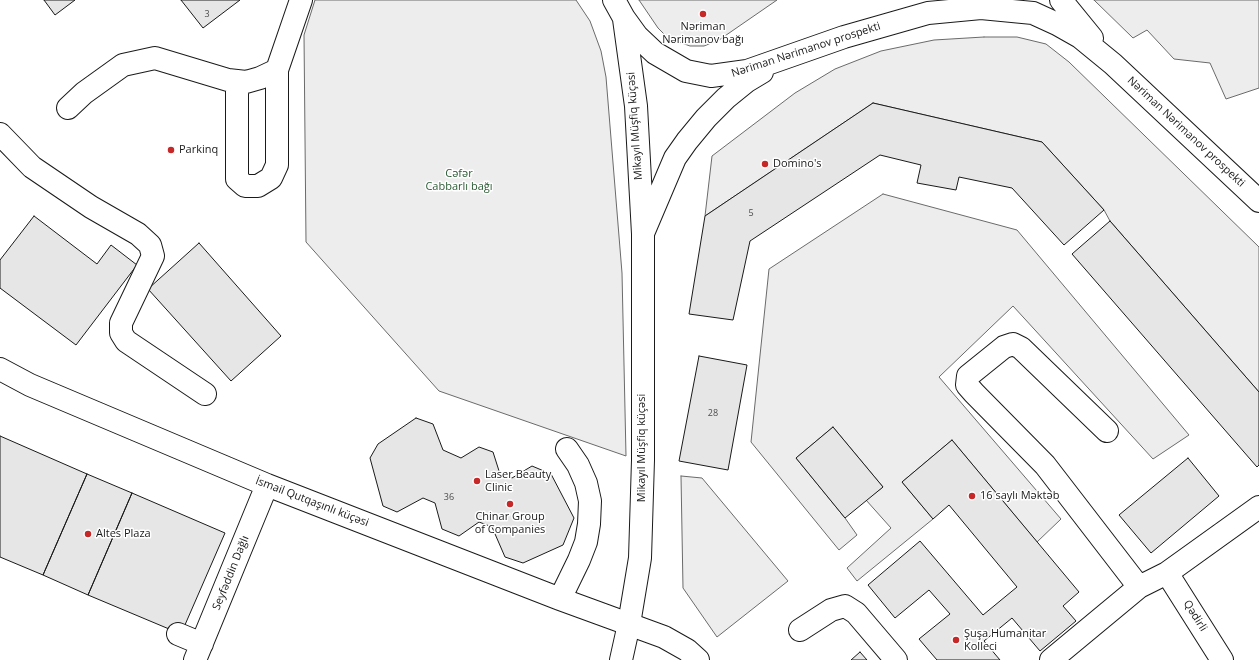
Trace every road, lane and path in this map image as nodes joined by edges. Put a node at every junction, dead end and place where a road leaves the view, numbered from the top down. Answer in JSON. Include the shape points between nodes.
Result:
{"nodes":[{"id":1,"x":301,"y":0,"type":"edge"},
{"id":2,"x":610,"y":0,"type":"edge"},
{"id":3,"x":936,"y":0,"type":"edge"},
{"id":4,"x":1061,"y":0,"type":"edge"},
{"id":5,"x":619,"y":9,"type":"edge"},
{"id":6,"x":910,"y":18,"type":"junction"},
{"id":7,"x":793,"y":56,"type":"junction"},
{"id":8,"x":1114,"y":64,"type":"junction"},
{"id":9,"x":277,"y":70,"type":"junction"},
{"id":10,"x":237,"y":81,"type":"junction"},
{"id":11,"x":68,"y":108,"type":"dead end"},
{"id":12,"x":0,"y":134,"type":"edge"},
{"id":13,"x":1259,"y":201,"type":"edge"},
{"id":14,"x":643,"y":234,"type":"junction"},
{"id":15,"x":0,"y":369,"type":"edge"},
{"id":16,"x":205,"y":394,"type":"dead end"},
{"id":17,"x":1107,"y":431,"type":"dead end"},
{"id":18,"x":568,"y":449,"type":"dead end"},
{"id":19,"x":267,"y":485,"type":"junction"},
{"id":20,"x":1259,"y":507,"type":"edge"},
{"id":21,"x":1167,"y":573,"type":"junction"},
{"id":22,"x":1139,"y":587,"type":"junction"},
{"id":23,"x":560,"y":598,"type":"junction"},
{"id":24,"x":629,"y":624,"type":"junction"},
{"id":25,"x":800,"y":630,"type":"dead end"},
{"id":26,"x":178,"y":634,"type":"dead end"},
{"id":27,"x":198,"y":652,"type":"edge"},
{"id":28,"x":621,"y":660,"type":"edge"},
{"id":29,"x":698,"y":660,"type":"edge"},
{"id":30,"x":896,"y":660,"type":"edge"},
{"id":31,"x":1051,"y":660,"type":"edge"},
{"id":32,"x":1222,"y":660,"type":"edge"}],
"edges":[{"from":1,"to":9,"type":"main road"},
{"from":2,"to":5,"type":"main road","name":"Nəriman Nərimanov prospekti"},
{"from":3,"to":6,"type":"main road","name":"Nəriman Nərimanov prospekti"},
{"from":4,"to":8,"type":"main road","name":"Nəriman Nərimanov prospekti"},
{"from":5,"to":7,"type":"main road","name":"Nəriman Nərimanov prospekti","via":[[637,36],[655,53],[675,66],[697,74],[726,75]]},
{"from":5,"to":14,"type":"main road","name":"Mikayıl Müşfiq küçəsi","via":[[636,106]]},
{"from":6,"to":7,"type":"main road","name":"Nəriman Nərimanov prospekti","via":[[844,37]]},
{"from":6,"to":8,"type":"main road","name":"Nəriman Nərimanov prospekti","via":[[942,11],[982,8],[1033,13],[1080,37]]},
{"from":7,"to":14,"type":"main road","name":"Mikayıl Müşfiq küçəsi","via":[[746,81],[706,118],[675,158]]},
{"from":8,"to":13,"type":"main road","name":"Nəriman Nərimanov prospekti"},
{"from":9,"to":10,"type":"main road","via":[[246,82]]},
{"from":9,"to":10,"type":"main road","via":[[276,165],[271,178],[258,186],[245,186],[237,179]]},
{"from":10,"to":11,"type":"main road","via":[[155,58],[124,65],[84,93]]},
{"from":12,"to":16,"type":"main road","via":[[32,166],[91,207],[138,234],[150,245],[153,256],[121,323],[121,333],[126,341]]},
{"from":14,"to":24,"type":"main road","name":"Mikayıl Müşfiq küçəsi","via":[[642,508],[640,558]]},
{"from":15,"to":19,"type":"main road","name":"İsmail Qutqaşınlı küçəsi","via":[[30,385]]},
{"from":17,"to":22,"type":"main road","via":[[1021,348],[1013,344],[1004,347],[968,376],[967,385],[1045,465]]},
{"from":18,"to":23,"type":"main road","via":[[586,483],[590,501],[589,524],[579,560]]},
{"from":19,"to":23,"type":"main road","name":"İsmail Qutqaşınlı küçəsi"},
{"from":19,"to":27,"type":"main road","name":"Seyfəddin Dağlı"},
{"from":20,"to":21,"type":"main road"},
{"from":21,"to":22,"type":"main road"},
{"from":21,"to":32,"type":"main road","name":"Qədirli"},
{"from":22,"to":31,"type":"main road"},
{"from":23,"to":24,"type":"main road","name":"İsmail Qutqaşınlı küçəsi"},
{"from":24,"to":28,"type":"main road","name":"Mikayıl Müşfiq küçəsi"},
{"from":24,"to":29,"type":"main road","name":"İsmail Qutqaşınlı küçəsi","via":[[676,643]]},
{"from":25,"to":30,"type":"main road","via":[[831,610],[846,606],[856,613]]},
{"from":26,"to":27,"type":"main road"}]}
